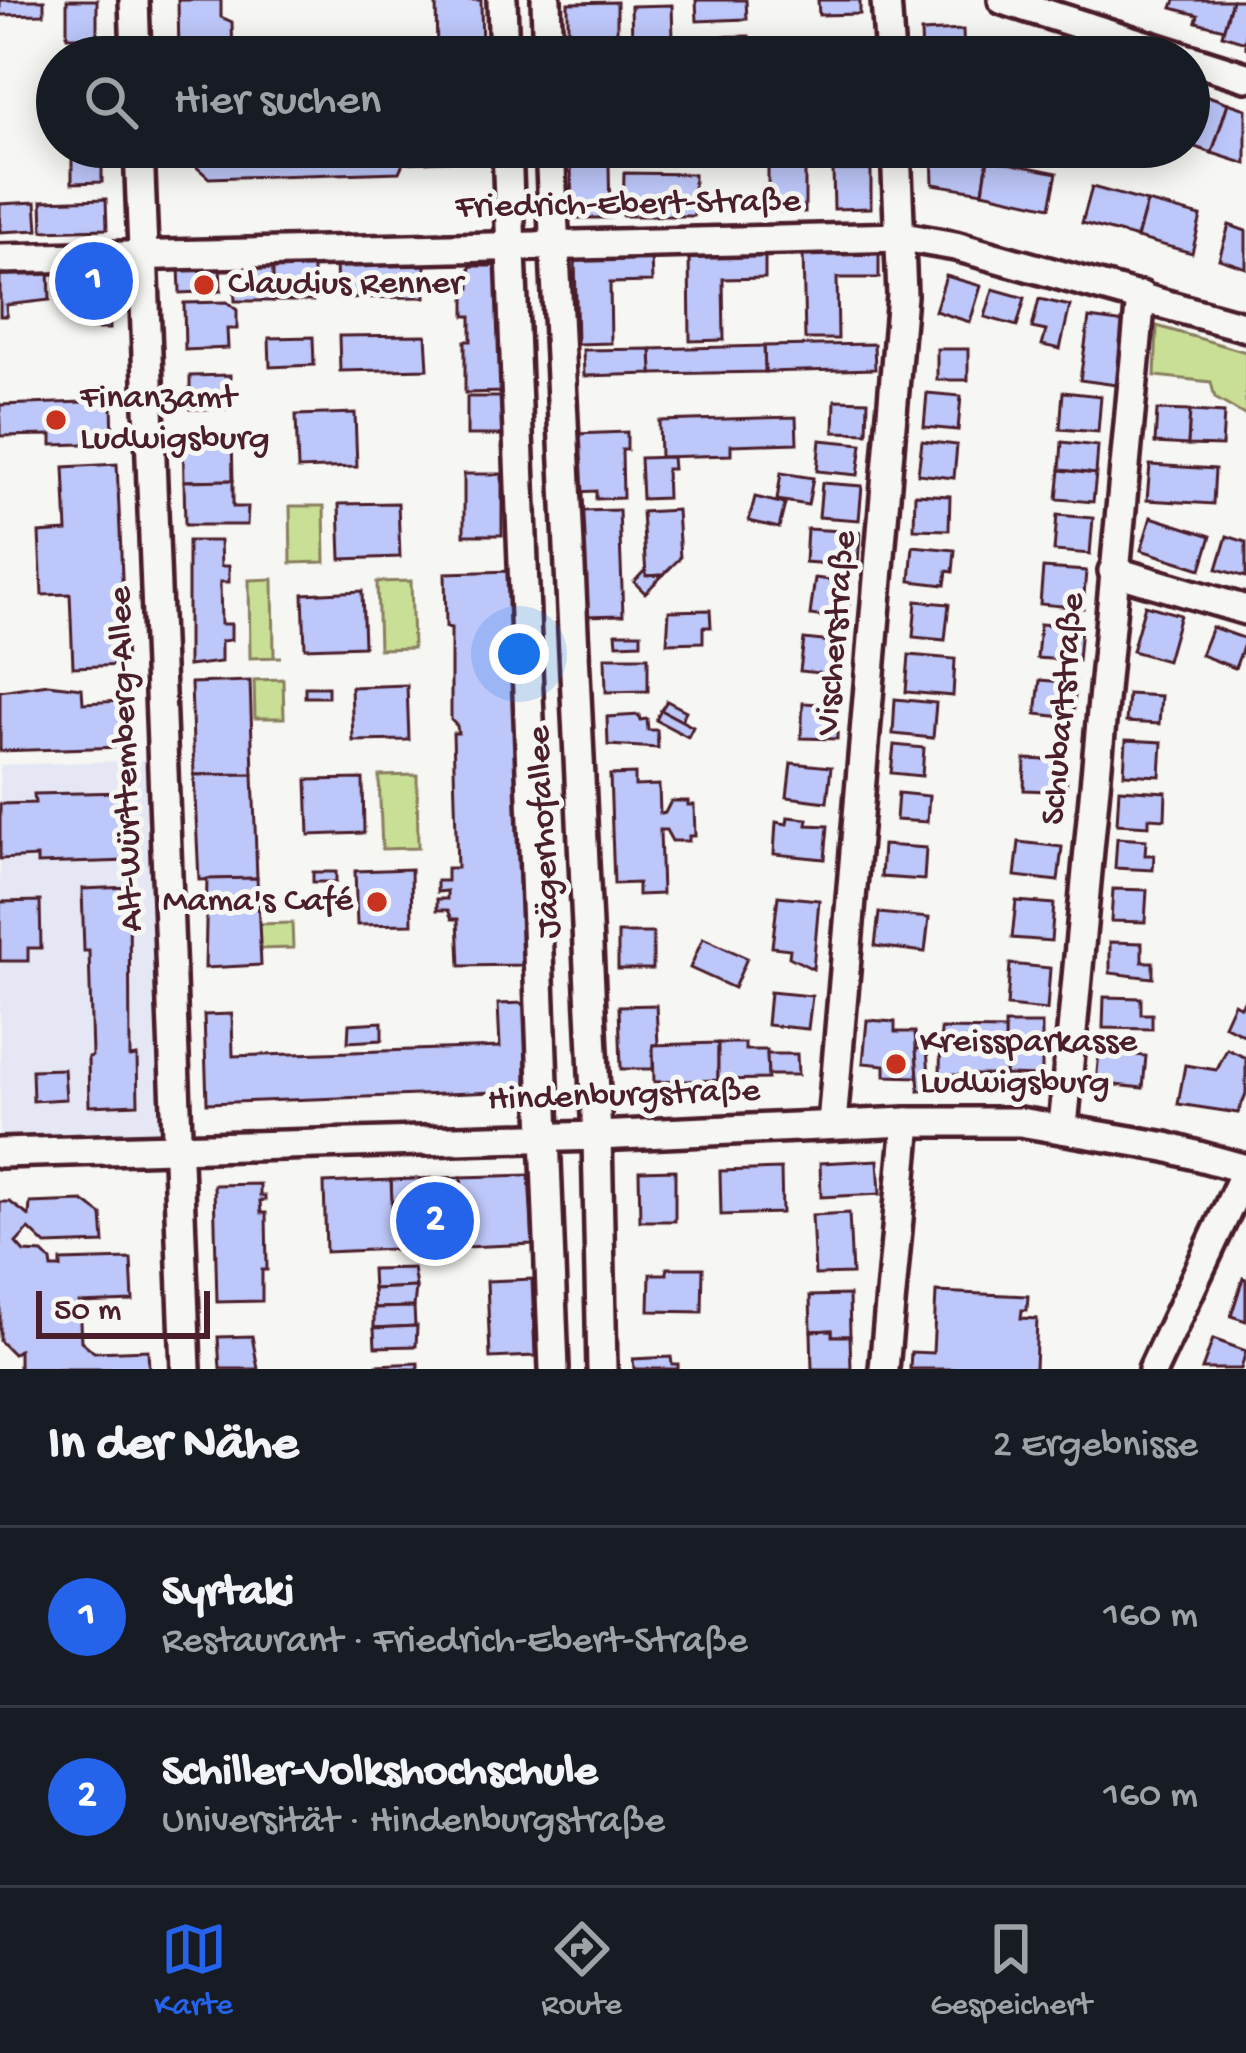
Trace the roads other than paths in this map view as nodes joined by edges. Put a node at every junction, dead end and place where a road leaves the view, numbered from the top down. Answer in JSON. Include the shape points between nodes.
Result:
{"nodes":[{"id":1,"x":134,"y":0,"type":"edge"},
{"id":2,"x":502,"y":0,"type":"edge"},
{"id":3,"x":546,"y":0,"type":"edge"},
{"id":4,"x":886,"y":0,"type":"edge"},
{"id":5,"x":1003,"y":0,"type":"edge"},
{"id":6,"x":135,"y":36,"type":"edge"},
{"id":7,"x":503,"y":36,"type":"edge"},
{"id":8,"x":547,"y":36,"type":"edge"},
{"id":9,"x":889,"y":36,"type":"edge"},
{"id":10,"x":1117,"y":36,"type":"edge"},
{"id":11,"x":1210,"y":66,"type":"edge"},
{"id":12,"x":1246,"y":77,"type":"edge"},
{"id":13,"x":141,"y":168,"type":"edge"},
{"id":14,"x":508,"y":168,"type":"edge"},
{"id":15,"x":551,"y":168,"type":"edge"},
{"id":16,"x":898,"y":168,"type":"edge"},
{"id":17,"x":903,"y":237,"type":"junction"},
{"id":18,"x":553,"y":243,"type":"junction"},
{"id":19,"x":512,"y":244,"type":"junction"},
{"id":20,"x":143,"y":255,"type":"junction"},
{"id":21,"x":0,"y":259,"type":"edge"},
{"id":22,"x":1141,"y":296,"type":"junction"},
{"id":23,"x":1246,"y":327,"type":"edge"},
{"id":24,"x":1113,"y":571,"type":"junction"},
{"id":25,"x":1246,"y":610,"type":"edge"},
{"id":26,"x":907,"y":1122,"type":"junction"},
{"id":27,"x":832,"y":1124,"type":"junction"},
{"id":28,"x":1063,"y":1127,"type":"junction"},
{"id":29,"x":598,"y":1136,"type":"junction"},
{"id":30,"x":543,"y":1138,"type":"junction"},
{"id":31,"x":177,"y":1146,"type":"junction"},
{"id":32,"x":0,"y":1153,"type":"edge"},
{"id":33,"x":1246,"y":1169,"type":"edge"},
{"id":34,"x":186,"y":1369,"type":"edge"},
{"id":35,"x":554,"y":1369,"type":"edge"},
{"id":36,"x":602,"y":1369,"type":"edge"},
{"id":37,"x":884,"y":1369,"type":"edge"},
{"id":38,"x":1153,"y":1369,"type":"edge"}],
"edges":[{"from":1,"to":6,"type":"street"},
{"from":2,"to":7,"type":"street"},
{"from":3,"to":8,"type":"street"},
{"from":4,"to":9,"type":"street"},
{"from":5,"to":10,"type":"street"},
{"from":11,"to":12,"type":"street"},
{"from":13,"to":20,"type":"street","name":"Alt-Württemberg-Allee"},
{"from":14,"to":19,"type":"street","name":"Jägerhofallee"},
{"from":15,"to":18,"type":"street","name":"Jägerhofallee"},
{"from":16,"to":17,"type":"street","name":"Vischerstraße"},
{"from":17,"to":18,"type":"street","name":"Friedrich-Ebert-Straße"},
{"from":17,"to":22,"type":"street","name":"Friedrich-Ebert-Straße"},
{"from":17,"to":27,"type":"street","name":"Vischerstraße"},
{"from":18,"to":19,"type":"street","name":"Friedrich-Ebert-Straße"},
{"from":18,"to":29,"type":"street","name":"Jägerhofallee"},
{"from":19,"to":20,"type":"street","name":"Friedrich-Ebert-Straße"},
{"from":19,"to":30,"type":"street","name":"Jägerhofallee"},
{"from":20,"to":21,"type":"street","name":"Friedrich-Ebert-Straße"},
{"from":20,"to":31,"type":"street","name":"Alt-Württemberg-Allee"},
{"from":22,"to":23,"type":"street","name":"Friedrich-Ebert-Straße"},
{"from":22,"to":24,"type":"street","name":"Schubartstraße"},
{"from":24,"to":25,"type":"street"},
{"from":24,"to":28,"type":"street","name":"Schubartstraße"},
{"from":26,"to":27,"type":"street","name":"Hindenburgstraße"},
{"from":26,"to":28,"type":"street","name":"Hindenburgstraße"},
{"from":26,"to":37,"type":"street"},
{"from":27,"to":29,"type":"street","name":"Hindenburgstraße"},
{"from":28,"to":33,"type":"street","name":"Hindenburgstraße"},
{"from":29,"to":30,"type":"street","name":"Hindenburgstraße"},
{"from":29,"to":36,"type":"street","name":"Jägerhofallee"},
{"from":30,"to":31,"type":"street","name":"Hindenburgstraße"},
{"from":30,"to":35,"type":"street","name":"Jägerhofallee"},
{"from":31,"to":32,"type":"street","name":"Hindenburgstraße"},
{"from":31,"to":34,"type":"street","name":"Alt-Württemberg-Allee"},
{"from":33,"to":38,"type":"street"}]}
